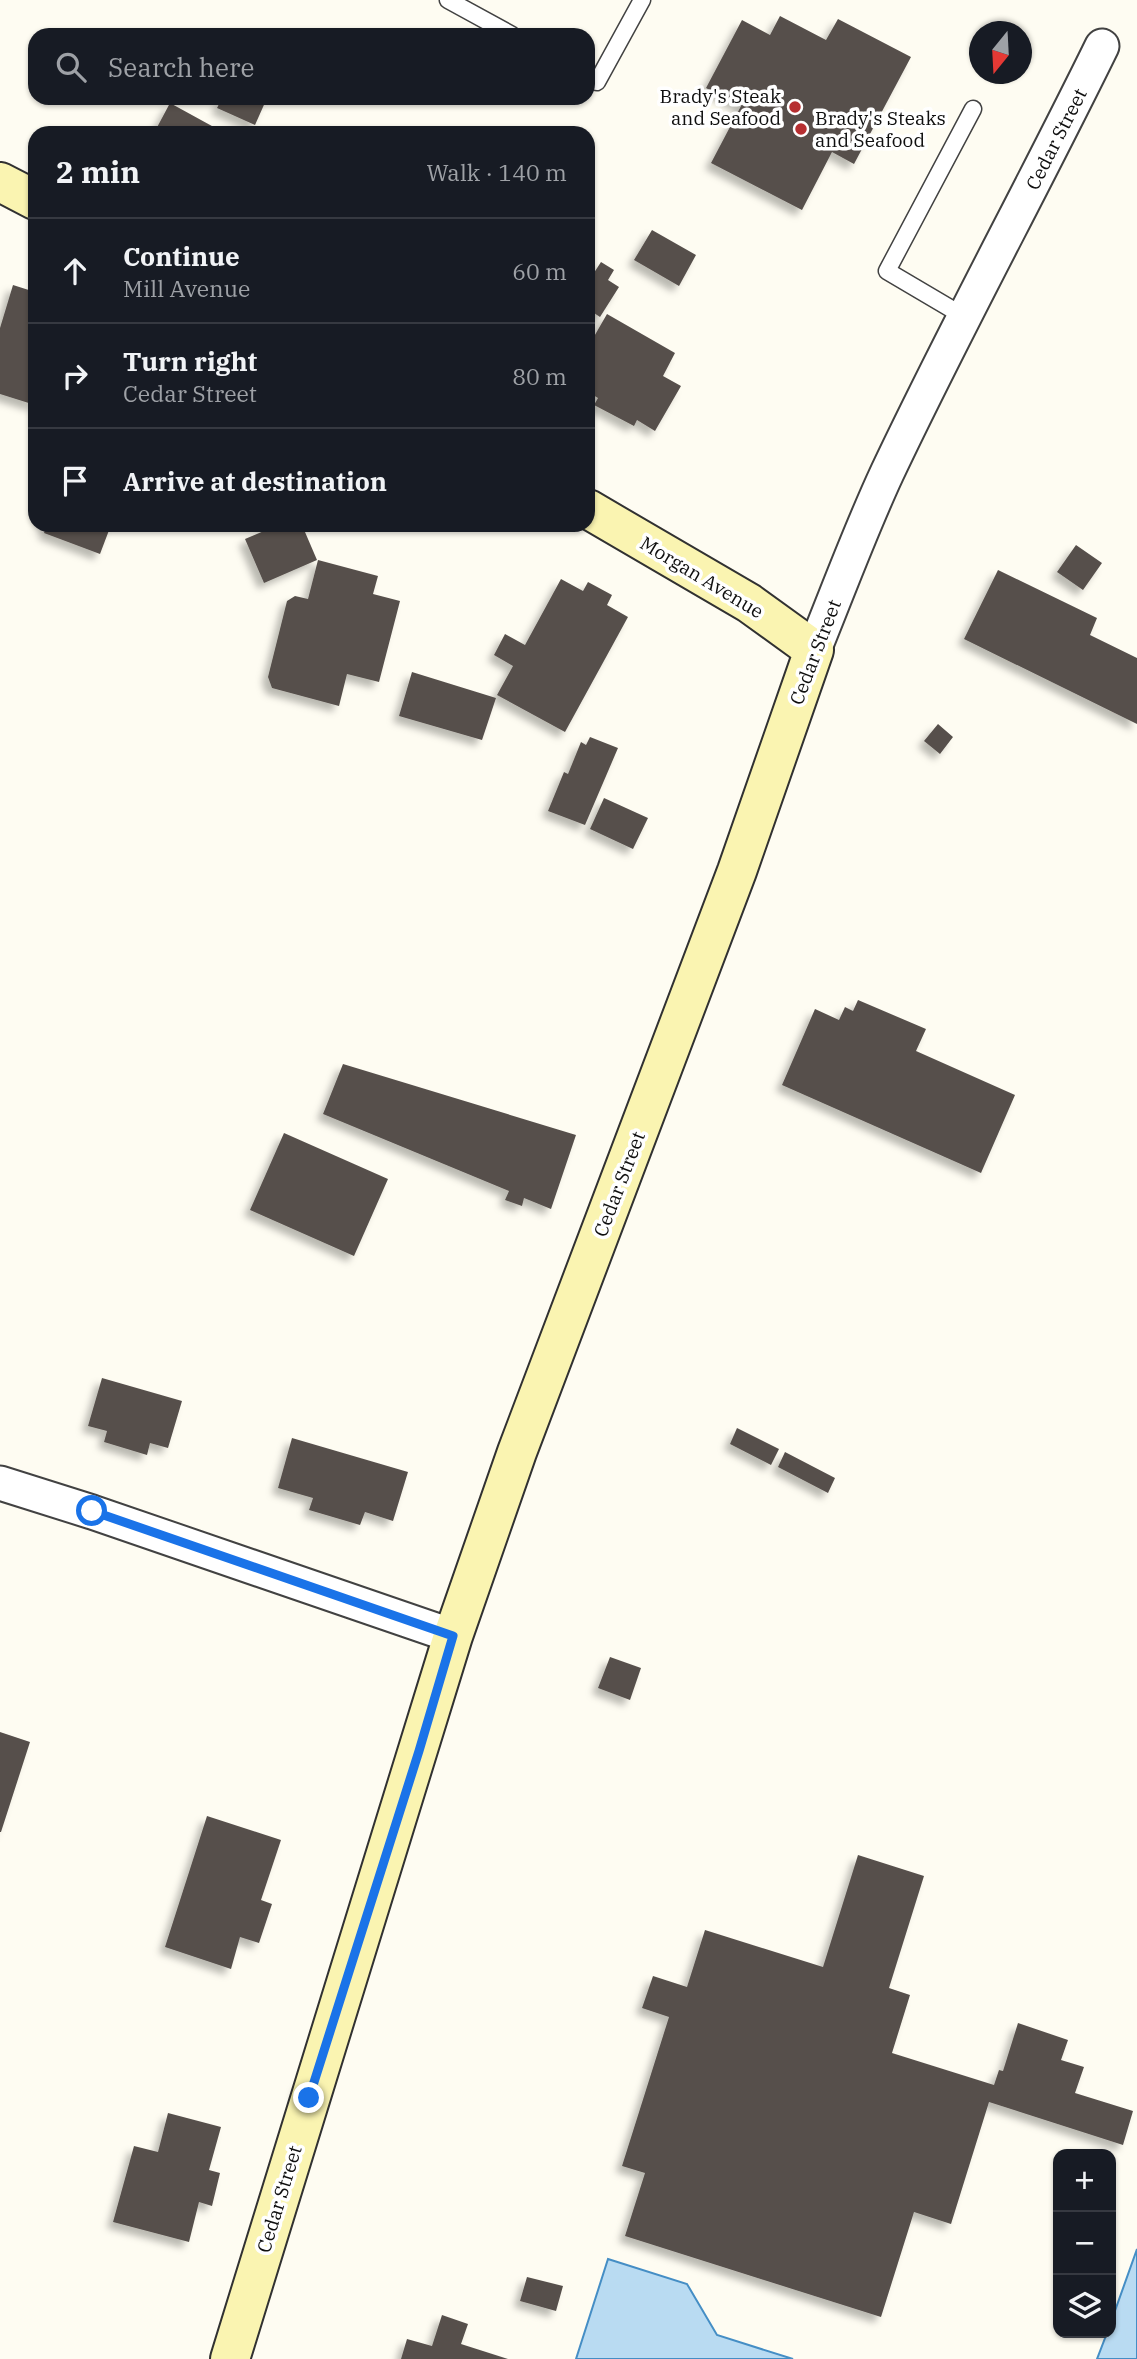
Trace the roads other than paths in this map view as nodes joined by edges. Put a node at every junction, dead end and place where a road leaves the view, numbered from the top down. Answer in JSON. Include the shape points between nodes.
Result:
{"nodes":[{"id":1,"x":448,"y":0,"type":"edge"},
{"id":2,"x":642,"y":0,"type":"edge"},
{"id":3,"x":499,"y":28,"type":"edge"},
{"id":4,"x":1102,"y":46,"type":"dead end"},
{"id":5,"x":595,"y":81,"type":"edge"},
{"id":6,"x":973,"y":109,"type":"dead end"},
{"id":7,"x":0,"y":182,"type":"edge"},
{"id":8,"x":28,"y":196,"type":"edge"},
{"id":9,"x":965,"y":317,"type":"junction"},
{"id":10,"x":595,"y":513,"type":"edge"},
{"id":11,"x":814,"y":650,"type":"junction"},
{"id":12,"x":0,"y":1483,"type":"edge"},
{"id":13,"x":453,"y":1636,"type":"junction"},
{"id":14,"x":230,"y":2359,"type":"edge"}],
"edges":[{"from":1,"to":3,"type":"lane"},
{"from":2,"to":5,"type":"lane"},
{"from":4,"to":9,"type":"street","name":"Cedar Street"},
{"from":6,"to":9,"type":"lane","via":[[887,271]]},
{"from":7,"to":8,"type":"street"},
{"from":9,"to":11,"type":"street","name":"Cedar Street","via":[[886,477]]},
{"from":10,"to":11,"type":"street","name":"Morgan Avenue","via":[[749,603]]},
{"from":11,"to":13,"type":"street","name":"Cedar Street"},
{"from":12,"to":13,"type":"street"},
{"from":13,"to":14,"type":"street","name":"Cedar Street"}]}
